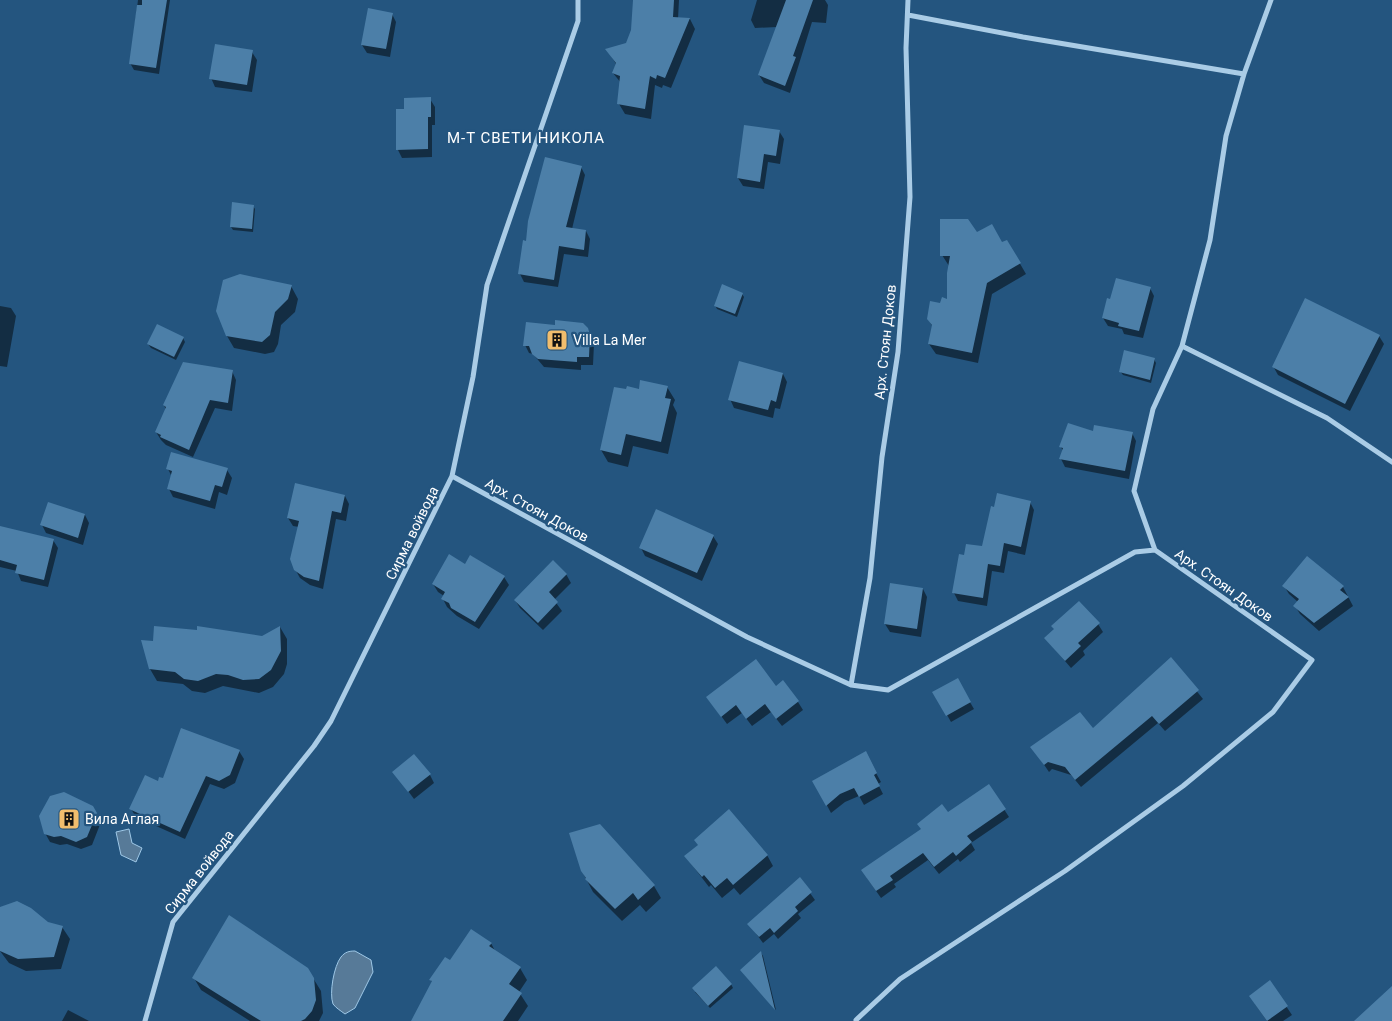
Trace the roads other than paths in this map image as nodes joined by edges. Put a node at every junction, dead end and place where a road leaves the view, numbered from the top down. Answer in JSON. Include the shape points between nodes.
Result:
{"nodes":[{"id":1,"x":578,"y":0,"type":"edge"},
{"id":2,"x":908,"y":0,"type":"edge"},
{"id":3,"x":1271,"y":0,"type":"edge"},
{"id":4,"x":908,"y":15,"type":"junction"},
{"id":5,"x":1244,"y":74,"type":"junction"},
{"id":6,"x":1182,"y":346,"type":"junction"},
{"id":7,"x":1392,"y":462,"type":"edge"},
{"id":8,"x":452,"y":476,"type":"junction"},
{"id":9,"x":1155,"y":550,"type":"junction"},
{"id":10,"x":851,"y":685,"type":"junction"},
{"id":11,"x":856,"y":1020,"type":"edge"},
{"id":12,"x":144,"y":1021,"type":"edge"}],
"edges":[{"from":1,"to":8,"type":"street","name":"Сирма войвода","via":[[578,21],[487,285],[473,377]]},
{"from":2,"to":4,"type":"street","name":"Арх. Стоян Доков"},
{"from":3,"to":5,"type":"street"},
{"from":4,"to":5,"type":"street"},
{"from":4,"to":10,"type":"street","name":"Арх. Стоян Доков","via":[[910,197],[898,352],[882,456],[870,578]]},
{"from":5,"to":6,"type":"street","via":[[1226,136],[1210,240]]},
{"from":6,"to":7,"type":"street","via":[[1327,418]]},
{"from":6,"to":9,"type":"street","via":[[1153,408],[1134,491]]},
{"from":8,"to":10,"type":"street","name":"Арх. Стоян Доков","via":[[746,637]]},
{"from":8,"to":12,"type":"street","name":"Сирма войвода","via":[[331,721],[173,922]]},
{"from":9,"to":10,"type":"street","name":"Арх. Стоян Доков","via":[[1135,552],[888,690]]},
{"from":9,"to":11,"type":"street","name":"Арх. Стоян Доков","via":[[1312,660],[1273,712],[1184,786],[1065,871],[900,979]]}]}
